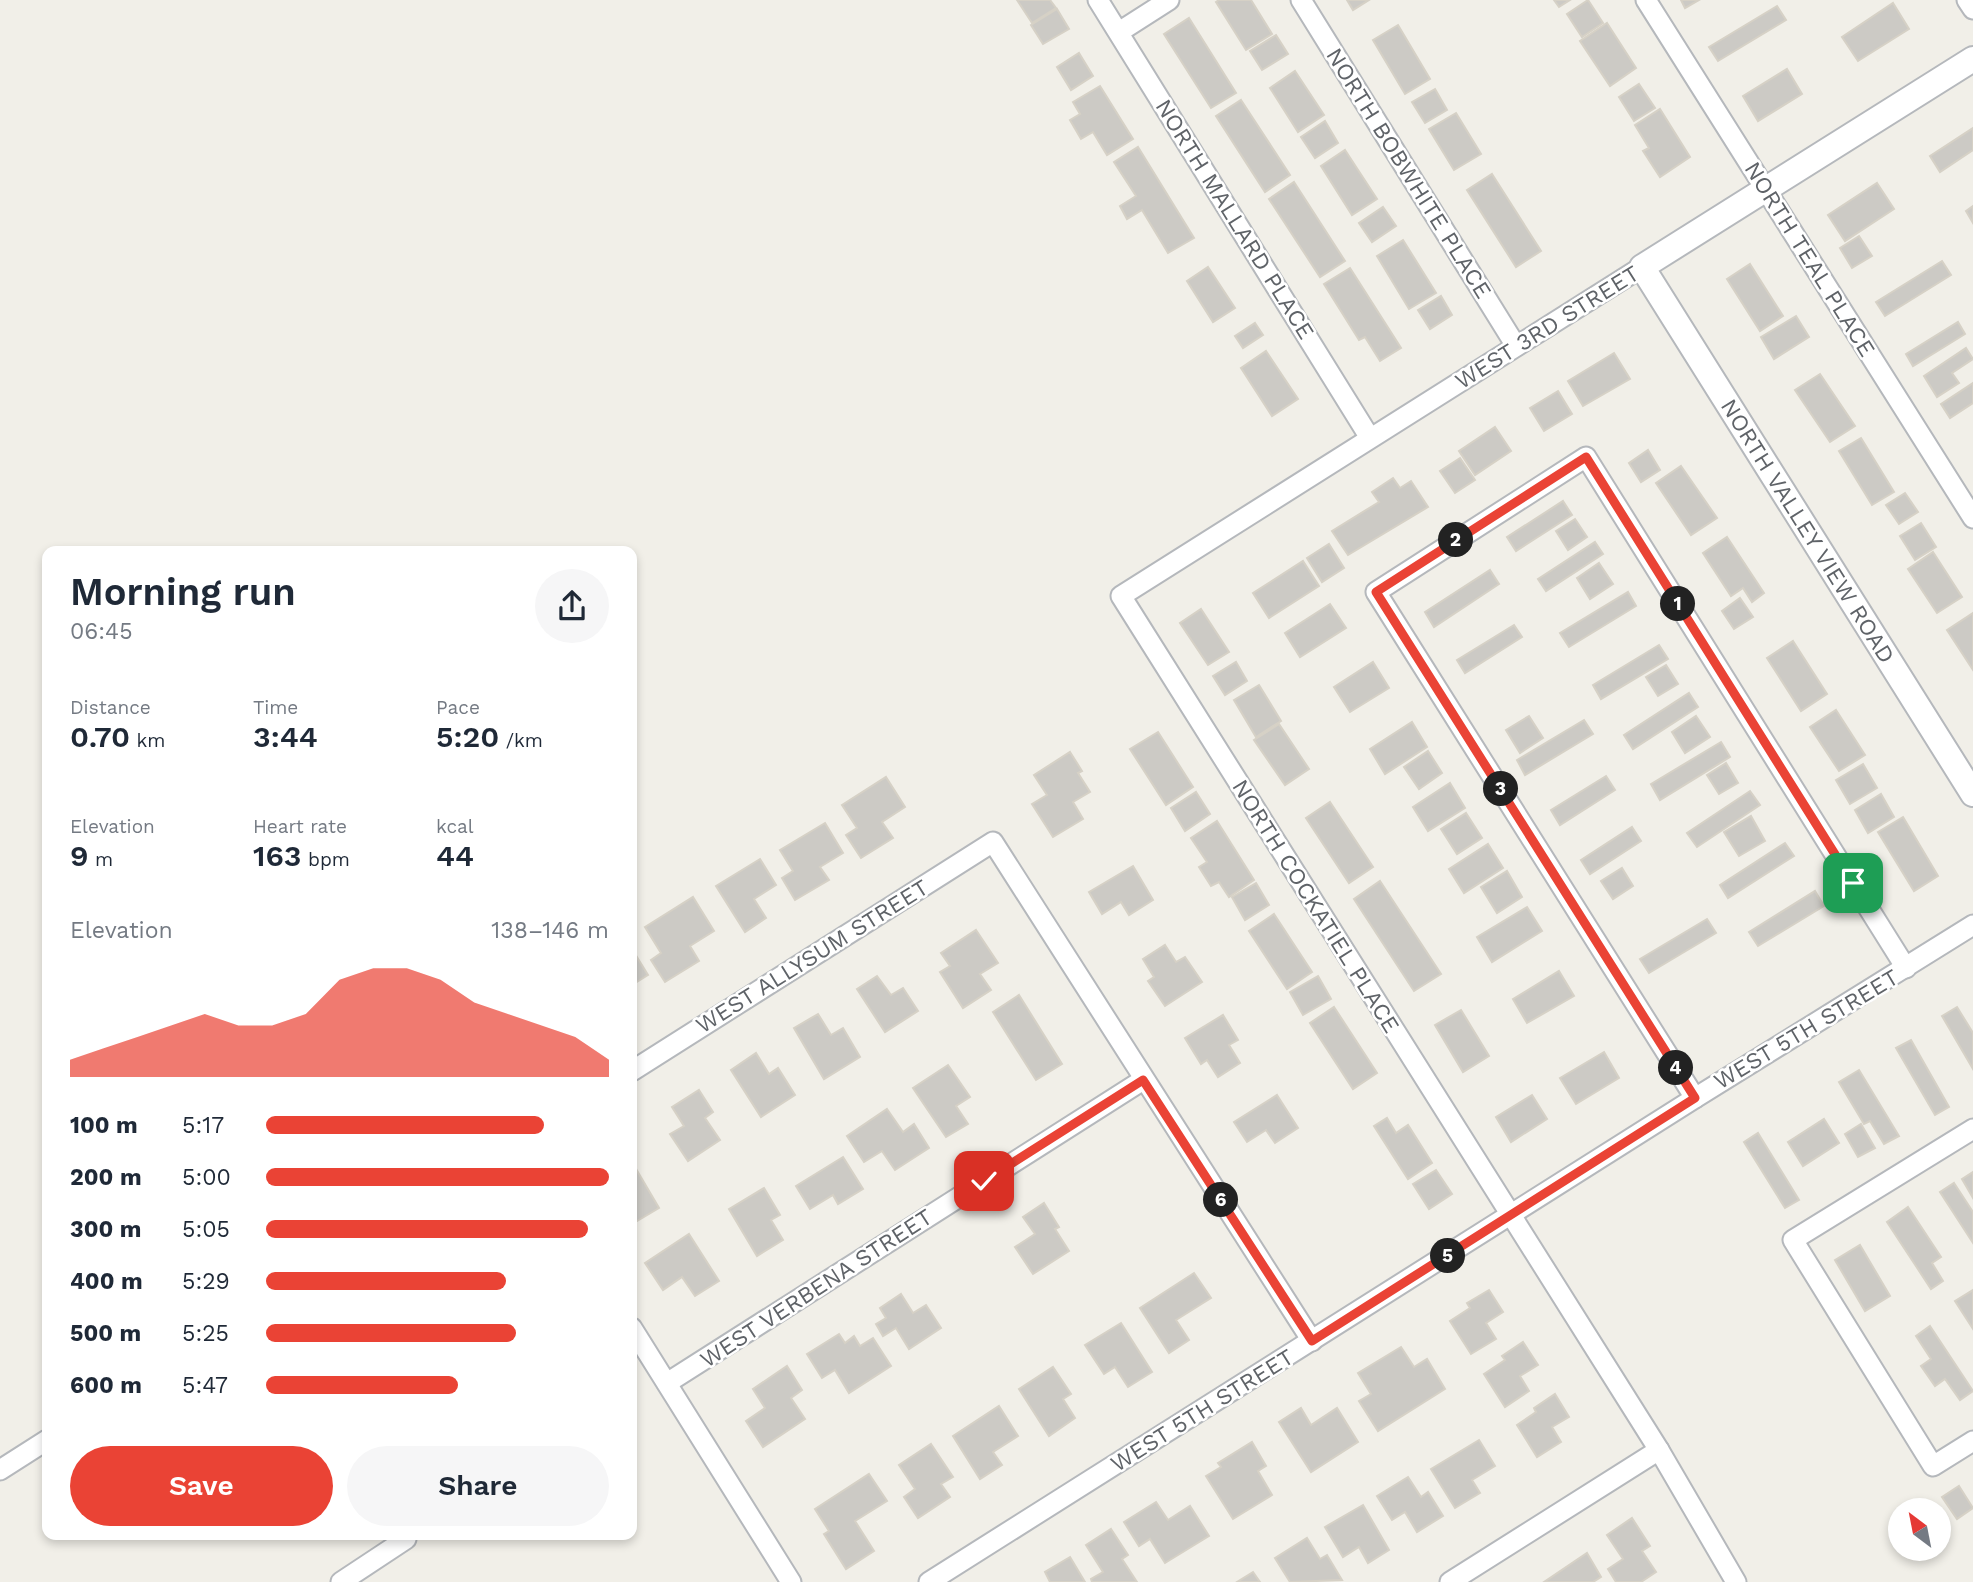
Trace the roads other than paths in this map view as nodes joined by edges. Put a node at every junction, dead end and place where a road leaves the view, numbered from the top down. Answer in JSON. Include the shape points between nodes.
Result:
{"nodes":[{"id":1,"x":1098,"y":0,"type":"edge"},
{"id":2,"x":1169,"y":0,"type":"edge"},
{"id":3,"x":1301,"y":0,"type":"edge"},
{"id":4,"x":1646,"y":0,"type":"edge"},
{"id":5,"x":1967,"y":0,"type":"edge"},
{"id":6,"x":1973,"y":9,"type":"edge"},
{"id":7,"x":1119,"y":32,"type":"junction"},
{"id":8,"x":1973,"y":59,"type":"edge"},
{"id":9,"x":1766,"y":189,"type":"junction"},
{"id":10,"x":1642,"y":267,"type":"junction"},
{"id":11,"x":1516,"y":346,"type":"junction"},
{"id":12,"x":1370,"y":438,"type":"junction"},
{"id":13,"x":1973,"y":518,"type":"edge"},
{"id":14,"x":1121,"y":596,"type":"joint"},
{"id":15,"x":1973,"y":794,"type":"edge"},
{"id":16,"x":1973,"y":925,"type":"edge"},
{"id":17,"x":1906,"y":968,"type":"junction"},
{"id":18,"x":637,"y":1068,"type":"edge"},
{"id":19,"x":1143,"y":1080,"type":"junction"},
{"id":20,"x":1695,"y":1098,"type":"junction"},
{"id":21,"x":1973,"y":1129,"type":"edge"},
{"id":22,"x":1511,"y":1216,"type":"junction"},
{"id":23,"x":637,"y":1336,"type":"edge"},
{"id":24,"x":1312,"y":1341,"type":"junction"},
{"id":25,"x":667,"y":1383,"type":"junction"},
{"id":26,"x":1973,"y":1441,"type":"edge"},
{"id":27,"x":42,"y":1443,"type":"edge"},
{"id":28,"x":1659,"y":1450,"type":"junction"},
{"id":29,"x":0,"y":1470,"type":"edge"},
{"id":30,"x":404,"y":1540,"type":"edge"},
{"id":31,"x":341,"y":1582,"type":"edge"},
{"id":32,"x":792,"y":1582,"type":"edge"},
{"id":33,"x":929,"y":1582,"type":"edge"},
{"id":34,"x":1450,"y":1582,"type":"edge"},
{"id":35,"x":1736,"y":1582,"type":"edge"}],
"edges":[{"from":1,"to":7,"type":"street","name":"NORTH MALLARD PLACE"},
{"from":2,"to":7,"type":"street"},
{"from":3,"to":11,"type":"street","name":"NORTH BOBWHITE PLACE"},
{"from":4,"to":9,"type":"street","name":"NORTH TEAL PLACE"},
{"from":5,"to":6,"type":"street"},
{"from":7,"to":12,"type":"street","name":"NORTH MALLARD PLACE"},
{"from":8,"to":9,"type":"street","name":"WEST 3RD STREET"},
{"from":9,"to":10,"type":"street","name":"WEST 3RD STREET"},
{"from":9,"to":13,"type":"street","name":"NORTH TEAL PLACE"},
{"from":10,"to":11,"type":"street","name":"WEST 3RD STREET"},
{"from":10,"to":15,"type":"street","name":"NORTH VALLEY VIEW ROAD"},
{"from":11,"to":12,"type":"street","name":"WEST 3RD STREET"},
{"from":12,"to":14,"type":"street","name":"WEST 3RD STREET"},
{"from":14,"to":22,"type":"street","name":"NORTH COCKATIEL PLACE"},
{"from":16,"to":17,"type":"street","name":"WEST 5TH STREET"},
{"from":17,"to":20,"type":"street","name":"WEST 5TH STREET"},
{"from":17,"to":20,"type":"street","via":[[1586,457],[1376,592]]},
{"from":18,"to":19,"type":"street","name":"WEST ALLYSUM STREET","via":[[993,842]]},
{"from":19,"to":24,"type":"street"},
{"from":19,"to":25,"type":"street","name":"WEST VERBENA STREET"},
{"from":20,"to":22,"type":"street","name":"WEST 5TH STREET"},
{"from":21,"to":26,"type":"street","via":[[1793,1240],[1933,1466]]},
{"from":22,"to":24,"type":"street","name":"WEST 5TH STREET"},
{"from":22,"to":28,"type":"street","name":"NORTH COCKATIEL PLACE"},
{"from":23,"to":25,"type":"street"},
{"from":24,"to":33,"type":"street","name":"WEST 5TH STREET"},
{"from":25,"to":32,"type":"street"},
{"from":27,"to":29,"type":"street"},
{"from":28,"to":34,"type":"street"},
{"from":28,"to":35,"type":"street","name":"NORTH COCKATIEL PLACE"},
{"from":30,"to":31,"type":"street"}]}
